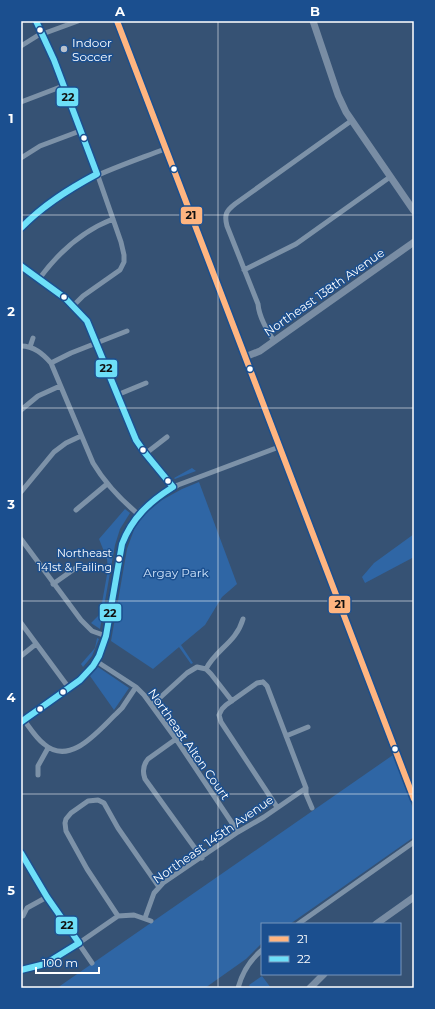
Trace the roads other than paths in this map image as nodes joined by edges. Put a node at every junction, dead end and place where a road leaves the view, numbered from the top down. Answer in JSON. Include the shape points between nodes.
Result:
{"nodes":[{"id":1,"x":36,"y":21,"type":"edge"},
{"id":2,"x":78,"y":21,"type":"edge"},
{"id":3,"x":117,"y":21,"type":"edge"},
{"id":4,"x":313,"y":21,"type":"edge"},
{"id":5,"x":42,"y":35,"type":"junction"},
{"id":6,"x":21,"y":46,"type":"edge"},
{"id":7,"x":64,"y":86,"type":"junction"},
{"id":8,"x":21,"y":102,"type":"edge"},
{"id":9,"x":352,"y":121,"type":"junction"},
{"id":10,"x":80,"y":131,"type":"junction"},
{"id":11,"x":165,"y":149,"type":"junction"},
{"id":12,"x":21,"y":158,"type":"edge"},
{"id":13,"x":97,"y":174,"type":"junction"},
{"id":14,"x":390,"y":177,"type":"junction"},
{"id":15,"x":414,"y":211,"type":"edge"},
{"id":16,"x":113,"y":219,"type":"junction"},
{"id":17,"x":21,"y":228,"type":"edge"},
{"id":18,"x":414,"y":242,"type":"edge"},
{"id":19,"x":21,"y":266,"type":"edge"},
{"id":20,"x":244,"y":270,"type":"junction"},
{"id":21,"x":39,"y":279,"type":"junction"},
{"id":22,"x":74,"y":305,"type":"junction"},
{"id":23,"x":127,"y":331,"type":"dead end"},
{"id":24,"x":33,"y":338,"type":"dead end"},
{"id":25,"x":274,"y":341,"type":"junction"},
{"id":26,"x":97,"y":343,"type":"junction"},
{"id":27,"x":21,"y":346,"type":"edge"},
{"id":28,"x":30,"y":346,"type":"junction"},
{"id":29,"x":245,"y":357,"type":"junction"},
{"id":30,"x":51,"y":364,"type":"junction"},
{"id":31,"x":146,"y":383,"type":"dead end"},
{"id":32,"x":60,"y":386,"type":"junction"},
{"id":33,"x":117,"y":395,"type":"junction"},
{"id":34,"x":21,"y":410,"type":"edge"},
{"id":35,"x":81,"y":436,"type":"junction"},
{"id":36,"x":167,"y":437,"type":"dead end"},
{"id":37,"x":279,"y":447,"type":"junction"},
{"id":38,"x":145,"y":454,"type":"junction"},
{"id":39,"x":107,"y":484,"type":"junction"},
{"id":40,"x":173,"y":487,"type":"junction"},
{"id":41,"x":21,"y":492,"type":"edge"},
{"id":42,"x":76,"y":510,"type":"dead end"},
{"id":43,"x":138,"y":514,"type":"junction"},
{"id":44,"x":22,"y":543,"type":"edge"},
{"id":45,"x":80,"y":565,"type":"dead end"},
{"id":46,"x":53,"y":584,"type":"junction"},
{"id":47,"x":243,"y":619,"type":"dead end"},
{"id":48,"x":21,"y":623,"type":"edge"},
{"id":49,"x":106,"y":636,"type":"junction"},
{"id":50,"x":36,"y":644,"type":"junction"},
{"id":51,"x":21,"y":656,"type":"edge"},
{"id":52,"x":96,"y":661,"type":"junction"},
{"id":53,"x":206,"y":669,"type":"junction"},
{"id":54,"x":136,"y":687,"type":"junction"},
{"id":55,"x":69,"y":688,"type":"junction"},
{"id":56,"x":232,"y":701,"type":"junction"},
{"id":57,"x":152,"y":705,"type":"junction"},
{"id":58,"x":23,"y":721,"type":"edge"},
{"id":59,"x":308,"y":727,"type":"dead end"},
{"id":60,"x":286,"y":736,"type":"junction"},
{"id":61,"x":176,"y":739,"type":"junction"},
{"id":62,"x":48,"y":748,"type":"junction"},
{"id":63,"x":38,"y":775,"type":"dead end"},
{"id":64,"x":306,"y":788,"type":"junction"},
{"id":65,"x":414,"y":798,"type":"edge"},
{"id":66,"x":277,"y":807,"type":"junction"},
{"id":67,"x":312,"y":808,"type":"dead end"},
{"id":68,"x":238,"y":832,"type":"junction"},
{"id":69,"x":414,"y":842,"type":"edge"},
{"id":70,"x":21,"y":853,"type":"edge"},
{"id":71,"x":202,"y":858,"type":"junction"},
{"id":72,"x":159,"y":887,"type":"junction"},
{"id":73,"x":46,"y":897,"type":"junction"},
{"id":74,"x":414,"y":897,"type":"edge"},
{"id":75,"x":23,"y":916,"type":"dead end"},
{"id":76,"x":118,"y":916,"type":"junction"},
{"id":77,"x":145,"y":918,"type":"junction"},
{"id":78,"x":151,"y":921,"type":"dead end"},
{"id":79,"x":299,"y":923,"type":"edge"},
{"id":80,"x":377,"y":923,"type":"edge"},
{"id":81,"x":79,"y":943,"type":"junction"},
{"id":82,"x":261,"y":951,"type":"edge"},
{"id":83,"x":92,"y":963,"type":"dead end"},
{"id":84,"x":21,"y":970,"type":"edge"},
{"id":85,"x":323,"y":975,"type":"edge"},
{"id":86,"x":238,"y":988,"type":"edge"},
{"id":87,"x":310,"y":988,"type":"edge"}],
"edges":[{"from":1,"to":5,"type":"street"},
{"from":2,"to":5,"type":"street"},
{"from":3,"to":11,"type":"main road"},
{"from":4,"to":9,"type":"main road","via":[[340,100]]},
{"from":5,"to":6,"type":"street"},
{"from":5,"to":7,"type":"street"},
{"from":7,"to":8,"type":"street"},
{"from":7,"to":10,"type":"street"},
{"from":9,"to":14,"type":"main road"},
{"from":9,"to":20,"type":"street","via":[[226,211],[227,226]]},
{"from":10,"to":12,"type":"street","via":[[40,146]]},
{"from":10,"to":13,"type":"street"},
{"from":11,"to":13,"type":"street"},
{"from":11,"to":29,"type":"main road"},
{"from":13,"to":16,"type":"street"},
{"from":13,"to":17,"type":"street","via":[[59,196],[34,214]]},
{"from":14,"to":15,"type":"main road"},
{"from":14,"to":20,"type":"street","via":[[296,244]]},
{"from":16,"to":21,"type":"street","via":[[96,227],[68,247]]},
{"from":16,"to":22,"type":"street","via":[[123,250],[124,262],[120,270]]},
{"from":18,"to":25,"type":"main road","name":"Northeast 138th Avenue"},
{"from":19,"to":21,"type":"street"},
{"from":20,"to":25,"type":"street","via":[[265,325]]},
{"from":21,"to":22,"type":"street"},
{"from":22,"to":26,"type":"street","via":[[87,321]]},
{"from":23,"to":26,"type":"street"},
{"from":24,"to":28,"type":"street"},
{"from":25,"to":29,"type":"main road","name":"Northeast 138th Avenue"},
{"from":26,"to":30,"type":"street"},
{"from":26,"to":33,"type":"street"},
{"from":27,"to":28,"type":"street"},
{"from":28,"to":30,"type":"street"},
{"from":29,"to":37,"type":"main road"},
{"from":30,"to":32,"type":"street"},
{"from":31,"to":33,"type":"street"},
{"from":32,"to":34,"type":"street","via":[[38,396]]},
{"from":32,"to":35,"type":"street"},
{"from":33,"to":38,"type":"street","via":[[136,440]]},
{"from":35,"to":39,"type":"street","via":[[93,463]]},
{"from":35,"to":41,"type":"street","via":[[54,452]]},
{"from":36,"to":38,"type":"street"},
{"from":37,"to":40,"type":"street"},
{"from":37,"to":65,"type":"main road"},
{"from":38,"to":40,"type":"street","via":[[163,472]]},
{"from":39,"to":42,"type":"street"},
{"from":39,"to":43,"type":"street"},
{"from":40,"to":43,"type":"street","via":[[154,498]]},
{"from":43,"to":49,"type":"street","via":[[129,526],[122,544]]},
{"from":44,"to":46,"type":"street"},
{"from":45,"to":46,"type":"street"},
{"from":46,"to":49,"type":"street","via":[[88,628]]},
{"from":47,"to":53,"type":"street","via":[[235,636]]},
{"from":48,"to":50,"type":"street"},
{"from":49,"to":52,"type":"street"},
{"from":50,"to":51,"type":"street"},
{"from":50,"to":55,"type":"street"},
{"from":52,"to":54,"type":"street","name":"Northeast Alton Court"},
{"from":52,"to":55,"type":"street","via":[[87,673]]},
{"from":53,"to":56,"type":"street"},
{"from":53,"to":57,"type":"street","via":[[192,669]]},
{"from":54,"to":57,"type":"street","name":"Northeast Alton Court"},
{"from":54,"to":62,"type":"street","via":[[122,708],[82,746],[63,751]]},
{"from":55,"to":58,"type":"street"},
{"from":56,"to":60,"type":"street","via":[[264,680]]},
{"from":56,"to":66,"type":"street","via":[[220,712],[221,722]]},
{"from":57,"to":61,"type":"street","name":"Northeast Alton Court"},
{"from":58,"to":62,"type":"street"},
{"from":59,"to":60,"type":"street"},
{"from":60,"to":64,"type":"street"},
{"from":61,"to":68,"type":"street","name":"Northeast Alton Court"},
{"from":61,"to":71,"type":"street","via":[[141,767],[145,779]]},
{"from":62,"to":63,"type":"street","via":[[38,766]]},
{"from":64,"to":66,"type":"street","name":"Northeast 145th Avenue"},
{"from":64,"to":67,"type":"street"},
{"from":66,"to":68,"type":"street","name":"Northeast 145th Avenue"},
{"from":68,"to":71,"type":"street","name":"Northeast 145th Avenue"},
{"from":69,"to":79,"type":"street"},
{"from":70,"to":73,"type":"street"},
{"from":71,"to":72,"type":"street","name":"Northeast 145th Avenue"},
{"from":72,"to":76,"type":"street","via":[[104,803],[91,800],[77,808],[66,819],[64,827],[87,869]]},
{"from":72,"to":77,"type":"street","name":"Northeast 145th Avenue","via":[[154,893]]},
{"from":73,"to":75,"type":"street","via":[[27,908]]},
{"from":73,"to":81,"type":"street"},
{"from":74,"to":80,"type":"main road"},
{"from":76,"to":77,"type":"street","via":[[134,915]]},
{"from":76,"to":81,"type":"street"},
{"from":77,"to":78,"type":"street"},
{"from":81,"to":83,"type":"street"},
{"from":81,"to":84,"type":"street","via":[[53,961]]},
{"from":82,"to":86,"type":"street","via":[[249,964]]},
{"from":85,"to":87,"type":"main road"}]}
